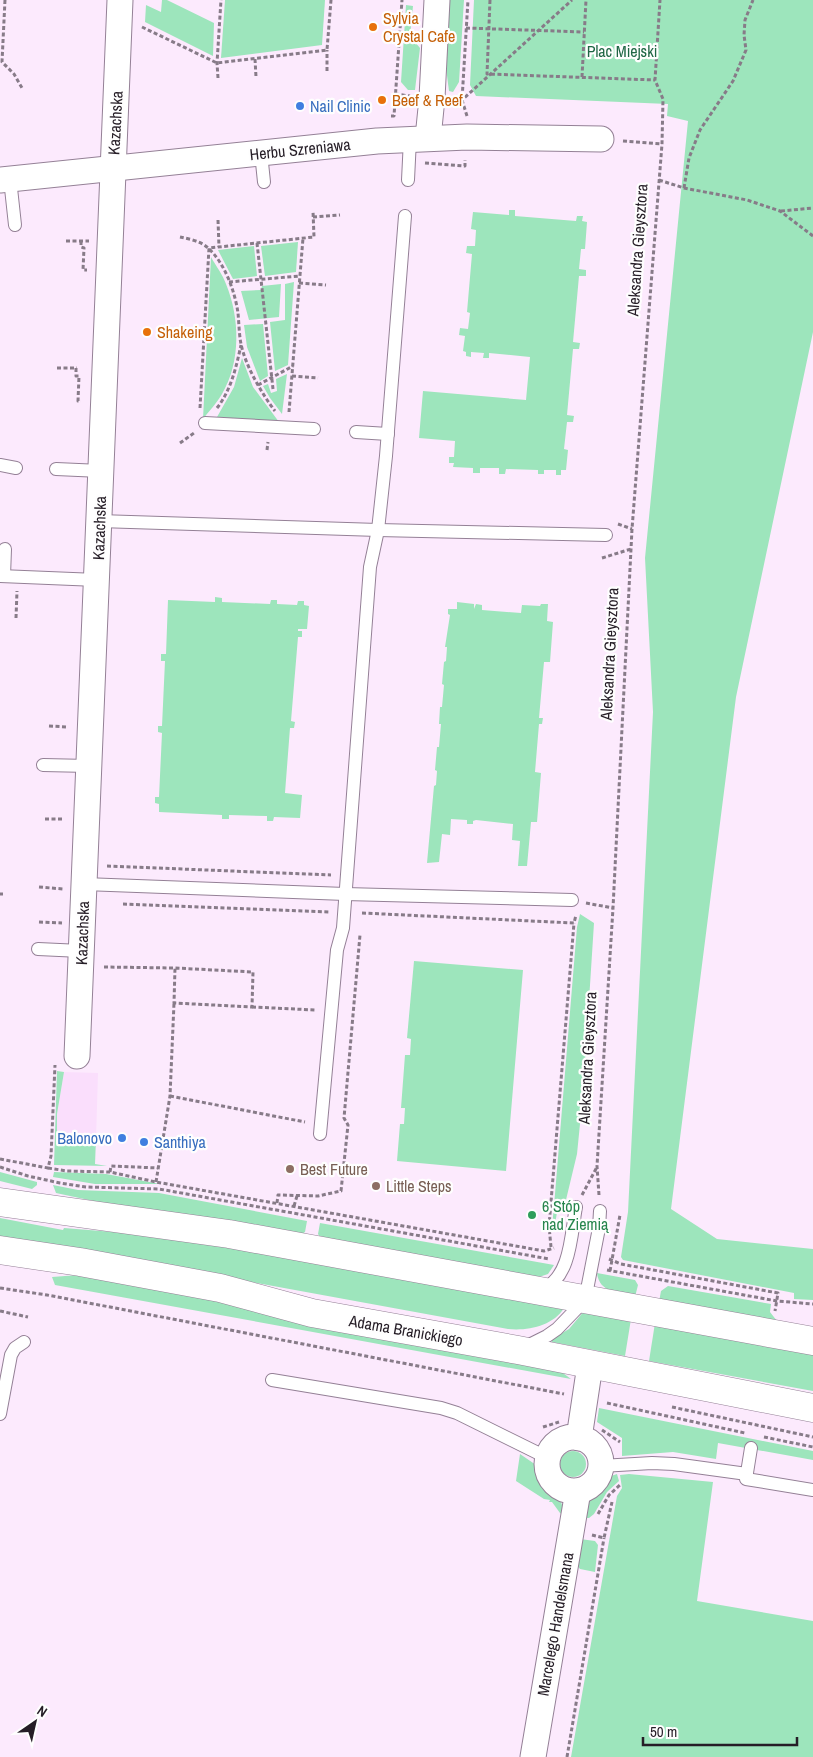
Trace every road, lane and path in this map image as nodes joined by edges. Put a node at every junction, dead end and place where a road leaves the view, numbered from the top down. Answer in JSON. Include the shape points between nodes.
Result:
{"nodes":[{"id":1,"x":5,"y":0,"type":"edge"},
{"id":2,"x":120,"y":0,"type":"edge"},
{"id":3,"x":220,"y":0,"type":"edge"},
{"id":4,"x":331,"y":0,"type":"edge"},
{"id":5,"x":402,"y":0,"type":"edge"},
{"id":6,"x":437,"y":0,"type":"edge"},
{"id":7,"x":468,"y":0,"type":"edge"},
{"id":8,"x":490,"y":0,"type":"edge"},
{"id":9,"x":572,"y":0,"type":"edge"},
{"id":10,"x":586,"y":0,"type":"edge"},
{"id":11,"x":660,"y":0,"type":"edge"},
{"id":12,"x":753,"y":0,"type":"edge"},
{"id":13,"x":140,"y":26,"type":"dead end"},
{"id":14,"x":466,"y":28,"type":"junction"},
{"id":15,"x":489,"y":29,"type":"junction"},
{"id":16,"x":539,"y":30,"type":"junction"},
{"id":17,"x":584,"y":32,"type":"junction"},
{"id":18,"x":327,"y":50,"type":"junction"},
{"id":19,"x":1,"y":54,"type":"edge"},
{"id":20,"x":255,"y":59,"type":"junction"},
{"id":21,"x":217,"y":63,"type":"junction"},
{"id":22,"x":326,"y":71,"type":"dead end"},
{"id":23,"x":490,"y":74,"type":"junction"},
{"id":24,"x":256,"y":77,"type":"dead end"},
{"id":25,"x":582,"y":77,"type":"junction"},
{"id":26,"x":218,"y":78,"type":"dead end"},
{"id":27,"x":654,"y":80,"type":"junction"},
{"id":28,"x":22,"y":88,"type":"dead end"},
{"id":29,"x":462,"y":100,"type":"junction"},
{"id":30,"x":387,"y":117,"type":"dead end"},
{"id":31,"x":467,"y":137,"type":"junction"},
{"id":32,"x":419,"y":138,"type":"junction"},
{"id":33,"x":600,"y":139,"type":"joint"},
{"id":34,"x":662,"y":144,"type":"junction"},
{"id":35,"x":261,"y":153,"type":"junction"},
{"id":36,"x":112,"y":168,"type":"junction"},
{"id":37,"x":5,"y":179,"type":"edge"},
{"id":38,"x":408,"y":180,"type":"dead end"},
{"id":39,"x":659,"y":180,"type":"junction"},
{"id":40,"x":264,"y":182,"type":"dead end"},
{"id":41,"x":684,"y":188,"type":"junction"},
{"id":42,"x":813,"y":208,"type":"edge"},
{"id":43,"x":313,"y":211,"type":"dead end"},
{"id":44,"x":780,"y":211,"type":"junction"},
{"id":45,"x":340,"y":215,"type":"dead end"},
{"id":46,"x":405,"y":216,"type":"dead end"},
{"id":47,"x":313,"y":217,"type":"junction"},
{"id":48,"x":218,"y":220,"type":"dead end"},
{"id":49,"x":15,"y":225,"type":"dead end"},
{"id":50,"x":813,"y":236,"type":"edge"},
{"id":51,"x":180,"y":237,"type":"dead end"},
{"id":52,"x":303,"y":238,"type":"junction"},
{"id":53,"x":66,"y":241,"type":"dead end"},
{"id":54,"x":257,"y":243,"type":"junction"},
{"id":55,"x":219,"y":247,"type":"junction"},
{"id":56,"x":209,"y":248,"type":"junction"},
{"id":57,"x":90,"y":270,"type":"dead end"},
{"id":58,"x":300,"y":276,"type":"junction"},
{"id":59,"x":262,"y":280,"type":"junction"},
{"id":60,"x":229,"y":282,"type":"junction"},
{"id":61,"x":299,"y":284,"type":"junction"},
{"id":62,"x":326,"y":286,"type":"dead end"},
{"id":63,"x":241,"y":344,"type":"junction"},
{"id":64,"x":292,"y":366,"type":"junction"},
{"id":65,"x":57,"y":368,"type":"dead end"},
{"id":66,"x":292,"y":376,"type":"junction"},
{"id":67,"x":272,"y":378,"type":"junction"},
{"id":68,"x":318,"y":378,"type":"dead end"},
{"id":69,"x":258,"y":385,"type":"junction"},
{"id":70,"x":273,"y":389,"type":"dead end"},
{"id":71,"x":84,"y":401,"type":"dead end"},
{"id":72,"x":202,"y":426,"type":"junction"},
{"id":73,"x":288,"y":428,"type":"junction"},
{"id":74,"x":314,"y":430,"type":"dead end"},
{"id":75,"x":356,"y":432,"type":"dead end"},
{"id":76,"x":388,"y":434,"type":"junction"},
{"id":77,"x":180,"y":443,"type":"dead end"},
{"id":78,"x":0,"y":465,"type":"edge"},
{"id":79,"x":16,"y":468,"type":"dead end"},
{"id":80,"x":56,"y":469,"type":"dead end"},
{"id":81,"x":101,"y":471,"type":"junction"},
{"id":82,"x":99,"y":521,"type":"junction"},
{"id":83,"x":378,"y":530,"type":"junction"},
{"id":84,"x":606,"y":535,"type":"dead end"},
{"id":85,"x":5,"y":549,"type":"dead end"},
{"id":86,"x":631,"y":549,"type":"junction"},
{"id":87,"x":602,"y":558,"type":"dead end"},
{"id":88,"x":2,"y":576,"type":"edge"},
{"id":89,"x":97,"y":580,"type":"junction"},
{"id":90,"x":17,"y":591,"type":"dead end"},
{"id":91,"x":16,"y":618,"type":"dead end"},
{"id":92,"x":49,"y":726,"type":"dead end"},
{"id":93,"x":71,"y":727,"type":"dead end"},
{"id":94,"x":43,"y":764,"type":"dead end"},
{"id":95,"x":89,"y":766,"type":"junction"},
{"id":96,"x":45,"y":818,"type":"dead end"},
{"id":97,"x":67,"y":819,"type":"dead end"},
{"id":98,"x":39,"y":887,"type":"dead end"},
{"id":99,"x":74,"y":887,"type":"junction"},
{"id":100,"x":345,"y":894,"type":"junction"},
{"id":101,"x":576,"y":901,"type":"junction"},
{"id":102,"x":122,"y":904,"type":"dead end"},
{"id":103,"x":613,"y":908,"type":"junction"},
{"id":104,"x":344,"y":913,"type":"junction"},
{"id":105,"x":40,"y":922,"type":"dead end"},
{"id":106,"x":62,"y":923,"type":"dead end"},
{"id":107,"x":574,"y":923,"type":"junction"},
{"id":108,"x":360,"y":933,"type":"dead end"},
{"id":109,"x":38,"y":949,"type":"dead end"},
{"id":110,"x":81,"y":951,"type":"junction"},
{"id":111,"x":175,"y":968,"type":"junction"},
{"id":112,"x":100,"y":971,"type":"dead end"},
{"id":113,"x":174,"y":1003,"type":"junction"},
{"id":114,"x":252,"y":1007,"type":"junction"},
{"id":115,"x":316,"y":1010,"type":"dead end"},
{"id":116,"x":70,"y":1062,"type":"joint"},
{"id":117,"x":55,"y":1068,"type":"dead end"},
{"id":118,"x":170,"y":1096,"type":"junction"},
{"id":119,"x":306,"y":1122,"type":"dead end"},
{"id":120,"x":320,"y":1134,"type":"dead end"},
{"id":121,"x":597,"y":1166,"type":"junction"},
{"id":122,"x":0,"y":1167,"type":"edge"},
{"id":123,"x":48,"y":1168,"type":"dead end"},
{"id":124,"x":158,"y":1168,"type":"junction"},
{"id":125,"x":110,"y":1172,"type":"junction"},
{"id":126,"x":156,"y":1182,"type":"junction"},
{"id":127,"x":298,"y":1196,"type":"junction"},
{"id":128,"x":0,"y":1202,"type":"edge"},
{"id":129,"x":277,"y":1203,"type":"junction"},
{"id":130,"x":294,"y":1206,"type":"junction"},
{"id":131,"x":576,"y":1207,"type":"joint"},
{"id":132,"x":600,"y":1210,"type":"joint"},
{"id":133,"x":620,"y":1215,"type":"dead end"},
{"id":134,"x":0,"y":1250,"type":"edge"},
{"id":135,"x":603,"y":1258,"type":"dead end"},
{"id":136,"x":612,"y":1259,"type":"junction"},
{"id":137,"x":565,"y":1262,"type":"junction"},
{"id":138,"x":592,"y":1268,"type":"junction"},
{"id":139,"x":610,"y":1271,"type":"junction"},
{"id":140,"x":0,"y":1288,"type":"edge"},
{"id":141,"x":538,"y":1291,"type":"junction"},
{"id":142,"x":585,"y":1300,"type":"junction"},
{"id":143,"x":777,"y":1301,"type":"junction"},
{"id":144,"x":813,"y":1304,"type":"edge"},
{"id":145,"x":0,"y":1311,"type":"edge"},
{"id":146,"x":783,"y":1312,"type":"dead end"},
{"id":147,"x":28,"y":1316,"type":"dead end"},
{"id":148,"x":813,"y":1341,"type":"edge"},
{"id":149,"x":24,"y":1342,"type":"dead end"},
{"id":150,"x":518,"y":1350,"type":"junction"},
{"id":151,"x":590,"y":1366,"type":"junction"},
{"id":152,"x":272,"y":1380,"type":"dead end"},
{"id":153,"x":586,"y":1398,"type":"junction"},
{"id":154,"x":671,"y":1407,"type":"dead end"},
{"id":155,"x":813,"y":1408,"type":"edge"},
{"id":156,"x":0,"y":1414,"type":"edge"},
{"id":157,"x":746,"y":1433,"type":"dead end"},
{"id":158,"x":755,"y":1435,"type":"dead end"},
{"id":159,"x":813,"y":1437,"type":"edge"},
{"id":160,"x":579,"y":1438,"type":"junction"},
{"id":161,"x":813,"y":1447,"type":"edge"},
{"id":162,"x":751,"y":1448,"type":"dead end"},
{"id":163,"x":548,"y":1458,"type":"junction"},
{"id":164,"x":601,"y":1466,"type":"junction"},
{"id":165,"x":747,"y":1474,"type":"junction"},
{"id":166,"x":813,"y":1490,"type":"edge"},
{"id":167,"x":578,"y":1491,"type":"junction"},
{"id":168,"x":604,"y":1538,"type":"dead end"},
{"id":169,"x":532,"y":1757,"type":"edge"},
{"id":170,"x":567,"y":1757,"type":"edge"}],
"edges":[{"from":1,"to":19,"type":"path"},
{"from":2,"to":36,"type":"street","name":"Kazachska"},
{"from":3,"to":21,"type":"path"},
{"from":4,"to":18,"type":"path"},
{"from":5,"to":30,"type":"path","via":[[394,116]]},
{"from":6,"to":32,"type":"street","via":[[432,98]]},
{"from":7,"to":14,"type":"path"},
{"from":8,"to":15,"type":"path"},
{"from":9,"to":16,"type":"path"},
{"from":10,"to":17,"type":"path"},
{"from":11,"to":27,"type":"path"},
{"from":12,"to":41,"type":"path","via":[[745,20],[746,50],[733,81],[700,130],[689,158]]},
{"from":13,"to":21,"type":"path"},
{"from":14,"to":15,"type":"path"},
{"from":14,"to":29,"type":"path"},
{"from":15,"to":16,"type":"path"},
{"from":15,"to":23,"type":"path","via":[[487,74]]},
{"from":16,"to":17,"type":"path"},
{"from":16,"to":23,"type":"path"},
{"from":17,"to":25,"type":"path"},
{"from":18,"to":20,"type":"path"},
{"from":18,"to":22,"type":"path"},
{"from":19,"to":28,"type":"path","via":[[2,62]]},
{"from":20,"to":21,"type":"path"},
{"from":20,"to":24,"type":"path"},
{"from":21,"to":26,"type":"path"},
{"from":23,"to":25,"type":"path"},
{"from":23,"to":29,"type":"path"},
{"from":25,"to":27,"type":"path"},
{"from":27,"to":34,"type":"path","name":"Aleksandra Gieysztora","via":[[663,99]]},
{"from":29,"to":31,"type":"path","via":[[468,119]]},
{"from":31,"to":32,"type":"street","name":"Herbu Szreniawa"},
{"from":31,"to":33,"type":"street","name":"Herbu Szreniawa"},
{"from":32,"to":35,"type":"street","name":"Herbu Szreniawa"},
{"from":32,"to":38,"type":"lane"},
{"from":33,"to":34,"type":"path"},
{"from":34,"to":39,"type":"path","name":"Aleksandra Gieysztora"},
{"from":35,"to":36,"type":"street","name":"Herbu Szreniawa"},
{"from":35,"to":40,"type":"lane"},
{"from":36,"to":37,"type":"street","name":"Herbu Szreniawa"},
{"from":36,"to":81,"type":"street","name":"Kazachska"},
{"from":37,"to":49,"type":"lane"},
{"from":39,"to":41,"type":"path"},
{"from":39,"to":86,"type":"path","name":"Aleksandra Gieysztora"},
{"from":41,"to":44,"type":"path","via":[[747,200]]},
{"from":42,"to":44,"type":"path"},
{"from":43,"to":47,"type":"path"},
{"from":44,"to":50,"type":"path"},
{"from":45,"to":47,"type":"path"},
{"from":46,"to":76,"type":"lane"},
{"from":47,"to":52,"type":"path","via":[[314,237]]},
{"from":48,"to":55,"type":"path"},
{"from":51,"to":56,"type":"path"},
{"from":52,"to":54,"type":"path"},
{"from":52,"to":58,"type":"path"},
{"from":53,"to":57,"type":"path","via":[[83,241],[82,270]]},
{"from":54,"to":55,"type":"path"},
{"from":54,"to":59,"type":"path"},
{"from":55,"to":56,"type":"path"},
{"from":56,"to":60,"type":"path"},
{"from":56,"to":72,"type":"path"},
{"from":58,"to":59,"type":"path"},
{"from":58,"to":61,"type":"path"},
{"from":59,"to":60,"type":"path"},
{"from":59,"to":67,"type":"path"},
{"from":60,"to":63,"type":"path","via":[[238,312]]},
{"from":61,"to":62,"type":"path"},
{"from":61,"to":64,"type":"path"},
{"from":63,"to":69,"type":"path"},
{"from":63,"to":72,"type":"path","via":[[225,398]]},
{"from":64,"to":66,"type":"path"},
{"from":64,"to":67,"type":"path"},
{"from":65,"to":71,"type":"path","via":[[78,368],[78,401]]},
{"from":66,"to":68,"type":"path"},
{"from":66,"to":73,"type":"path"},
{"from":67,"to":69,"type":"path"},
{"from":67,"to":70,"type":"path"},
{"from":69,"to":73,"type":"path"},
{"from":72,"to":73,"type":"lane"},
{"from":72,"to":77,"type":"path"},
{"from":73,"to":74,"type":"lane"},
{"from":75,"to":76,"type":"lane"},
{"from":76,"to":83,"type":"lane"},
{"from":78,"to":79,"type":"lane"},
{"from":80,"to":81,"type":"lane"},
{"from":81,"to":82,"type":"street","name":"Kazachska"},
{"from":82,"to":83,"type":"lane"},
{"from":82,"to":89,"type":"street","name":"Kazachska"},
{"from":83,"to":84,"type":"lane"},
{"from":83,"to":100,"type":"lane","via":[[370,567]]},
{"from":85,"to":88,"type":"lane"},
{"from":86,"to":87,"type":"path"},
{"from":86,"to":103,"type":"path","name":"Aleksandra Gieysztora"},
{"from":88,"to":89,"type":"lane"},
{"from":89,"to":95,"type":"street","name":"Kazachska"},
{"from":90,"to":91,"type":"path"},
{"from":92,"to":93,"type":"path"},
{"from":94,"to":95,"type":"lane"},
{"from":95,"to":99,"type":"street","name":"Kazachska"},
{"from":96,"to":97,"type":"path"},
{"from":98,"to":99,"type":"path"},
{"from":99,"to":100,"type":"lane"},
{"from":99,"to":110,"type":"street","name":"Kazachska"},
{"from":100,"to":101,"type":"lane"},
{"from":100,"to":104,"type":"lane"},
{"from":101,"to":103,"type":"path"},
{"from":101,"to":107,"type":"path"},
{"from":102,"to":104,"type":"path"},
{"from":103,"to":121,"type":"path","name":"Aleksandra Gieysztora"},
{"from":104,"to":107,"type":"path"},
{"from":104,"to":120,"type":"lane","via":[[337,950]]},
{"from":105,"to":106,"type":"path"},
{"from":107,"to":130,"type":"path","via":[[549,1226],[551,1248],[544,1251]]},
{"from":108,"to":127,"type":"path","via":[[341,1191]]},
{"from":109,"to":110,"type":"lane"},
{"from":110,"to":116,"type":"street","name":"Kazachska"},
{"from":111,"to":112,"type":"path","via":[[105,966]]},
{"from":111,"to":113,"type":"path"},
{"from":111,"to":114,"type":"path","via":[[253,972]]},
{"from":113,"to":114,"type":"path"},
{"from":113,"to":118,"type":"path"},
{"from":114,"to":115,"type":"path"},
{"from":116,"to":117,"type":"path"},
{"from":118,"to":119,"type":"path"},
{"from":118,"to":124,"type":"path"},
{"from":121,"to":131,"type":"path","name":"Aleksandra Gieysztora"},
{"from":121,"to":132,"type":"path","name":"Aleksandra Gieysztora"},
{"from":122,"to":137,"type":"path","via":[[60,1183],[159,1189]]},
{"from":123,"to":125,"type":"path"},
{"from":124,"to":125,"type":"path","via":[[111,1166]]},
{"from":124,"to":126,"type":"path"},
{"from":125,"to":126,"type":"path"},
{"from":126,"to":129,"type":"path"},
{"from":127,"to":129,"type":"path","via":[[278,1195]]},
{"from":127,"to":130,"type":"path"},
{"from":128,"to":141,"type":"main road","via":[[229,1234]]},
{"from":129,"to":130,"type":"path"},
{"from":131,"to":137,"type":"lane"},
{"from":132,"to":138,"type":"lane"},
{"from":133,"to":136,"type":"path"},
{"from":134,"to":150,"type":"main road","name":"Adama Branickiego","via":[[220,1288],[312,1313]]},
{"from":135,"to":136,"type":"path"},
{"from":136,"to":139,"type":"path"},
{"from":136,"to":143,"type":"path","via":[[650,1270],[778,1293]]},
{"from":137,"to":141,"type":"lane","via":[[556,1280]]},
{"from":138,"to":139,"type":"path"},
{"from":138,"to":142,"type":"lane"},
{"from":139,"to":143,"type":"path"},
{"from":140,"to":153,"type":"path"},
{"from":141,"to":142,"type":"main road"},
{"from":142,"to":148,"type":"main road"},
{"from":142,"to":150,"type":"lane","via":[[557,1329]]},
{"from":143,"to":144,"type":"path"},
{"from":143,"to":146,"type":"path","via":[[775,1312]]},
{"from":145,"to":147,"type":"path"},
{"from":149,"to":156,"type":"lane","via":[[11,1355]]},
{"from":150,"to":151,"type":"main road","name":"Adama Branickiego"},
{"from":151,"to":153,"type":"street"},
{"from":151,"to":155,"type":"main road","name":"Adama Branickiego"},
{"from":152,"to":163,"type":"lane","via":[[457,1412]]},
{"from":153,"to":157,"type":"path"},
{"from":153,"to":160,"type":"street"},
{"from":154,"to":159,"type":"path"},
{"from":158,"to":161,"type":"path"},
{"from":160,"to":163,"type":"street","via":[[562,1440]]},
{"from":160,"to":164,"type":"street","via":[[595,1448]]},
{"from":162,"to":165,"type":"lane"},
{"from":163,"to":167,"type":"street","via":[[548,1472],[555,1483],[567,1490]]},
{"from":164,"to":165,"type":"lane","via":[[674,1464]]},
{"from":164,"to":167,"type":"street","via":[[597,1479]]},
{"from":165,"to":166,"type":"lane","via":[[746,1479]]},
{"from":167,"to":169,"type":"street","name":"Marcelego Handelsmana"},
{"from":168,"to":170,"type":"path"}]}
